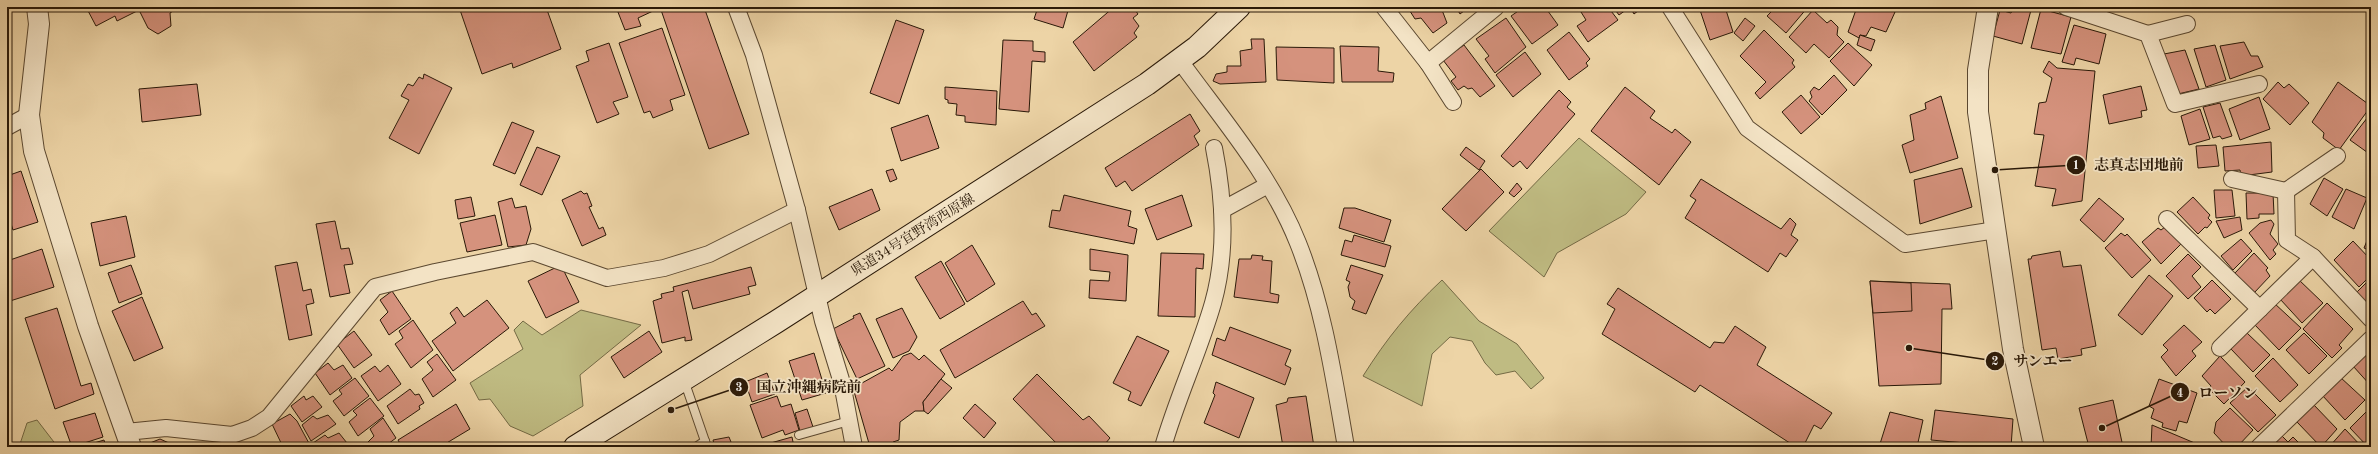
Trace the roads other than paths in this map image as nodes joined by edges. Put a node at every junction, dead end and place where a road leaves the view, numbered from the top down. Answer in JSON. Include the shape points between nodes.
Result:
{"nodes":[{"id":1,"x":37,"y":7,"type":"edge"},
{"id":2,"x":736,"y":7,"type":"edge"},
{"id":3,"x":1239,"y":7,"type":"edge"},
{"id":4,"x":1384,"y":7,"type":"edge"},
{"id":5,"x":1496,"y":7,"type":"edge"},
{"id":6,"x":1670,"y":7,"type":"edge"},
{"id":7,"x":1988,"y":7,"type":"edge"},
{"id":8,"x":2076,"y":9,"type":"edge"},
{"id":9,"x":2187,"y":24,"type":"dead end"},
{"id":10,"x":2148,"y":34,"type":"junction"},
{"id":11,"x":1180,"y":61,"type":"junction"},
{"id":12,"x":1428,"y":63,"type":"junction"},
{"id":13,"x":2259,"y":84,"type":"dead end"},
{"id":14,"x":1453,"y":102,"type":"dead end"},
{"id":15,"x":29,"y":115,"type":"junction"},
{"id":16,"x":7,"y":126,"type":"edge"},
{"id":17,"x":1214,"y":148,"type":"dead end"},
{"id":18,"x":2338,"y":156,"type":"dead end"},
{"id":19,"x":2232,"y":179,"type":"dead end"},
{"id":20,"x":1268,"y":184,"type":"junction"},
{"id":21,"x":2286,"y":191,"type":"junction"},
{"id":22,"x":797,"y":210,"type":"junction"},
{"id":23,"x":1222,"y":210,"type":"junction"},
{"id":24,"x":2167,"y":219,"type":"dead end"},
{"id":25,"x":1996,"y":230,"type":"junction"},
{"id":26,"x":2313,"y":257,"type":"junction"},
{"id":27,"x":817,"y":296,"type":"junction"},
{"id":28,"x":2260,"y":309,"type":"junction"},
{"id":29,"x":2371,"y":319,"type":"edge"},
{"id":30,"x":2371,"y":338,"type":"edge"},
{"id":31,"x":2220,"y":348,"type":"dead end"},
{"id":32,"x":684,"y":379,"type":"junction"},
{"id":33,"x":849,"y":421,"type":"junction"},
{"id":34,"x":799,"y":435,"type":"dead end"},
{"id":35,"x":129,"y":439,"type":"edge"},
{"id":36,"x":706,"y":444,"type":"edge"},
{"id":37,"x":575,"y":447,"type":"edge"},
{"id":38,"x":696,"y":447,"type":"edge"},
{"id":39,"x":854,"y":447,"type":"edge"},
{"id":40,"x":1163,"y":447,"type":"edge"},
{"id":41,"x":1346,"y":447,"type":"edge"},
{"id":42,"x":2034,"y":447,"type":"edge"},
{"id":43,"x":2259,"y":447,"type":"edge"}],
"edges":[{"from":1,"to":15,"type":"street","via":[[39,24]]},
{"from":2,"to":22,"type":"street","via":[[754,55]]},
{"from":3,"to":11,"type":"main road","name":"県道34号宜野湾西原線"},
{"from":4,"to":12,"type":"street"},
{"from":5,"to":12,"type":"street"},
{"from":6,"to":25,"type":"street","via":[[1747,128],[1906,244]]},
{"from":7,"to":25,"type":"street","via":[[1978,70],[1978,112]]},
{"from":8,"to":10,"type":"street"},
{"from":9,"to":10,"type":"street"},
{"from":10,"to":13,"type":"street","via":[[2175,104]]},
{"from":11,"to":20,"type":"street"},
{"from":11,"to":27,"type":"main road","name":"県道34号宜野湾西原線"},
{"from":12,"to":14,"type":"street"},
{"from":15,"to":16,"type":"street"},
{"from":15,"to":35,"type":"street","via":[[34,151],[55,221],[88,326]]},
{"from":17,"to":23,"type":"street"},
{"from":18,"to":21,"type":"street"},
{"from":19,"to":21,"type":"street"},
{"from":20,"to":23,"type":"street"},
{"from":20,"to":41,"type":"street","via":[[1298,243],[1320,312]]},
{"from":21,"to":26,"type":"street","via":[[2287,240]]},
{"from":22,"to":27,"type":"street"},
{"from":22,"to":35,"type":"street","via":[[709,254],[664,268],[621,276],[607,278],[533,252],[375,287],[268,417],[252,428],[232,435],[166,428]]},
{"from":23,"to":40,"type":"street","via":[[1221,245],[1213,302],[1174,407]]},
{"from":24,"to":28,"type":"street"},
{"from":25,"to":42,"type":"street","via":[[2013,349]]},
{"from":26,"to":28,"type":"street"},
{"from":26,"to":29,"type":"street"},
{"from":27,"to":32,"type":"main road","name":"県道34号宜野湾西原線"},
{"from":27,"to":33,"type":"street","via":[[842,383]]},
{"from":28,"to":31,"type":"street"},
{"from":30,"to":43,"type":"street"},
{"from":32,"to":36,"type":"lane"},
{"from":32,"to":37,"type":"main road","name":"県道34号宜野湾西原線"},
{"from":33,"to":34,"type":"lane"},
{"from":33,"to":39,"type":"street"},
{"from":36,"to":38,"type":"lane"}]}
